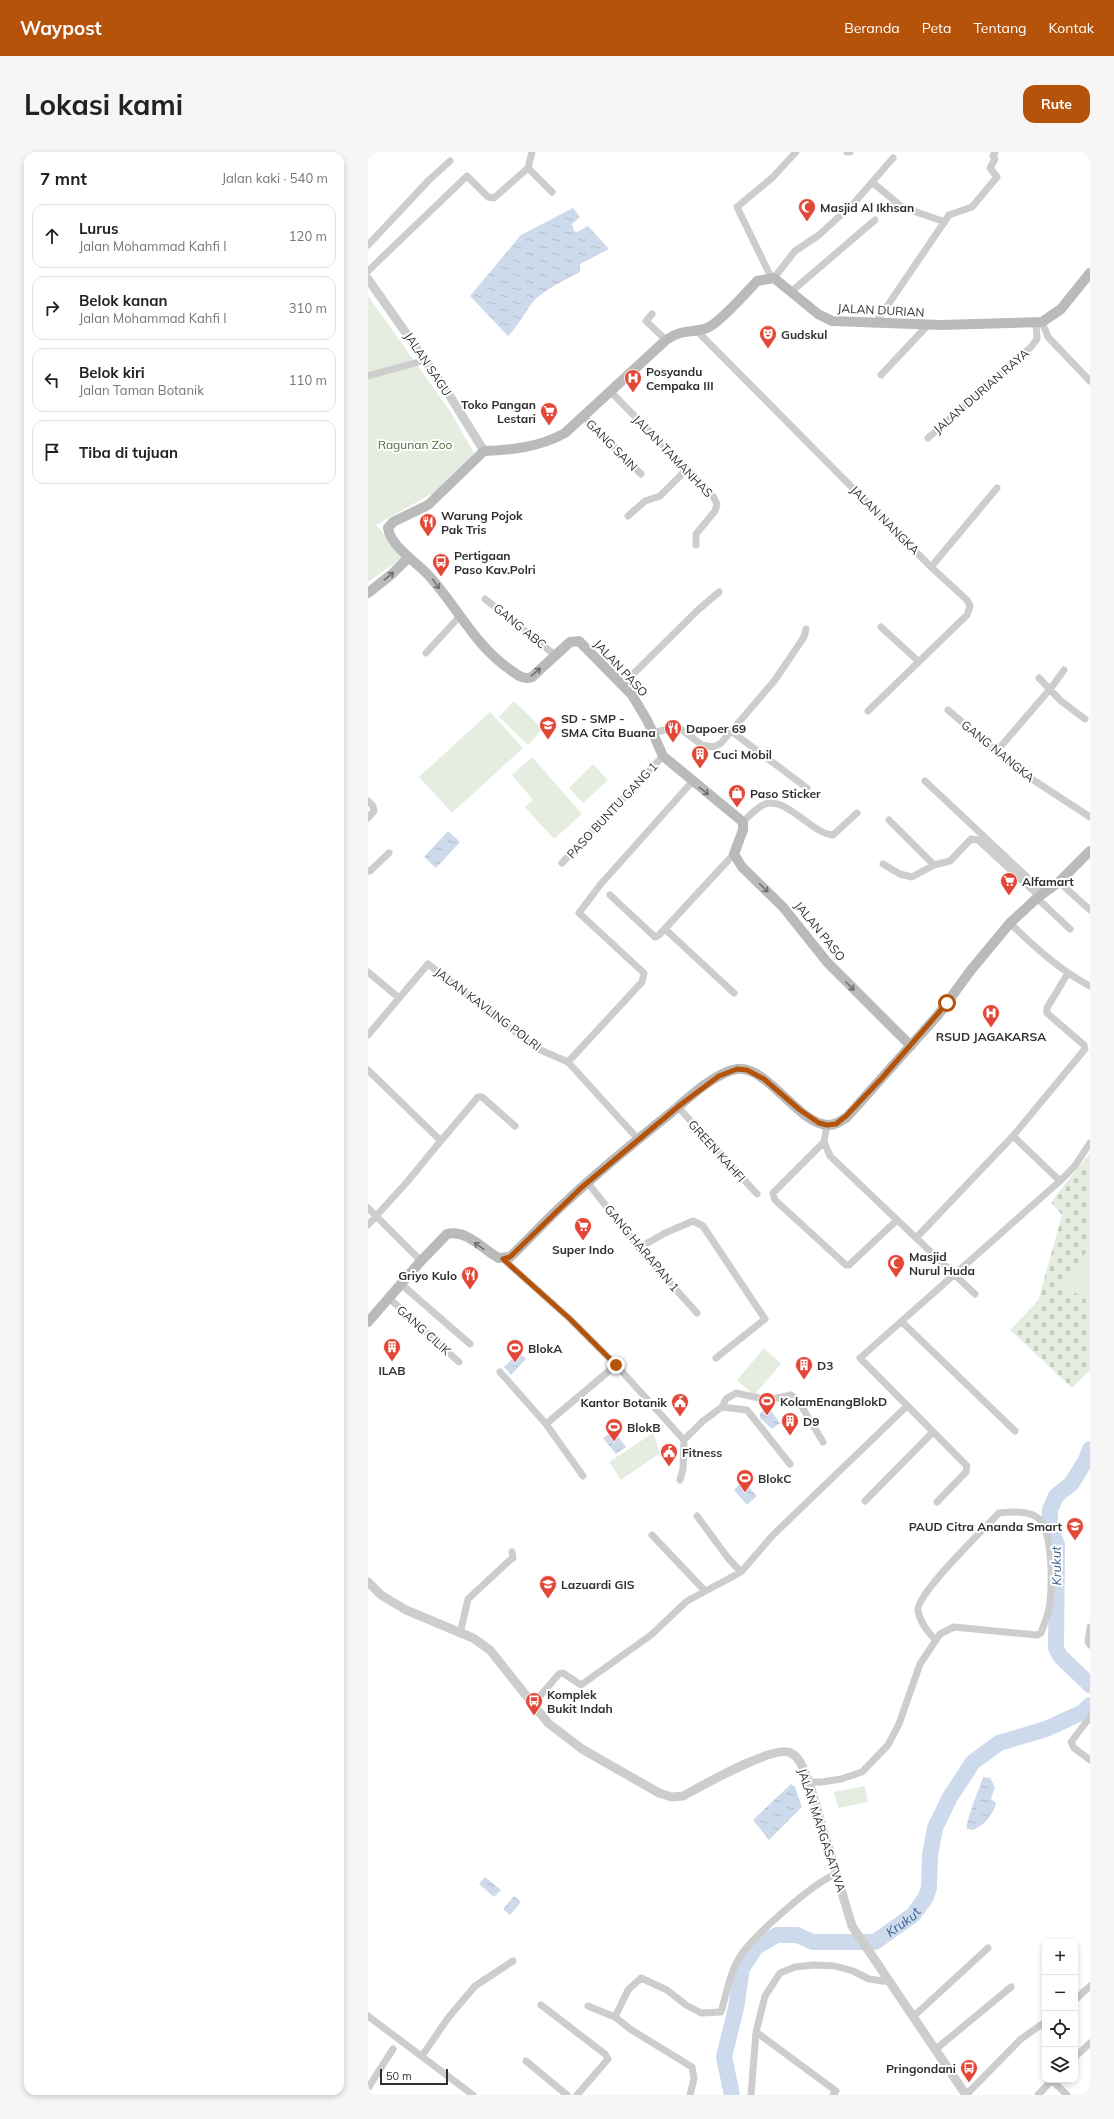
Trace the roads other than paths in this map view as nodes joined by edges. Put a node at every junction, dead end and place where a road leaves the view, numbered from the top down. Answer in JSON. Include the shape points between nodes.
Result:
{"nodes":[{"id":1,"x":532,"y":152,"type":"edge"},
{"id":2,"x":796,"y":152,"type":"edge"},
{"id":3,"x":996,"y":152,"type":"edge"},
{"id":4,"x":893,"y":158,"type":"dead end"},
{"id":5,"x":450,"y":161,"type":"dead end"},
{"id":6,"x":528,"y":168,"type":"junction"},
{"id":7,"x":872,"y":182,"type":"junction"},
{"id":8,"x":552,"y":192,"type":"dead end"},
{"id":9,"x":875,"y":220,"type":"dead end"},
{"id":10,"x":945,"y":222,"type":"junction"},
{"id":11,"x":747,"y":238,"type":"dead end"},
{"id":12,"x":368,"y":244,"type":"edge"},
{"id":13,"x":756,"y":249,"type":"junction"},
{"id":14,"x":368,"y":271,"type":"edge"},
{"id":15,"x":1090,"y":273,"type":"edge"},
{"id":16,"x":772,"y":278,"type":"junction"},
{"id":17,"x":368,"y":279,"type":"edge"},
{"id":18,"x":792,"y":291,"type":"junction"},
{"id":19,"x":652,"y":314,"type":"dead end"},
{"id":20,"x":1039,"y":322,"type":"junction"},
{"id":21,"x":875,"y":324,"type":"junction"},
{"id":22,"x":928,"y":325,"type":"junction"},
{"id":23,"x":694,"y":329,"type":"junction"},
{"id":24,"x":666,"y":340,"type":"junction"},
{"id":25,"x":426,"y":360,"type":"junction"},
{"id":26,"x":881,"y":375,"type":"dead end"},
{"id":27,"x":368,"y":376,"type":"edge"},
{"id":28,"x":1090,"y":381,"type":"edge"},
{"id":29,"x":610,"y":391,"type":"junction"},
{"id":30,"x":583,"y":416,"type":"junction"},
{"id":31,"x":928,"y":438,"type":"dead end"},
{"id":32,"x":484,"y":451,"type":"junction"},
{"id":33,"x":686,"y":470,"type":"junction"},
{"id":34,"x":641,"y":474,"type":"dead end"},
{"id":35,"x":997,"y":488,"type":"dead end"},
{"id":36,"x":628,"y":516,"type":"dead end"},
{"id":37,"x":696,"y":545,"type":"dead end"},
{"id":38,"x":408,"y":558,"type":"junction"},
{"id":39,"x":931,"y":567,"type":"junction"},
{"id":40,"x":719,"y":592,"type":"dead end"},
{"id":41,"x":368,"y":593,"type":"edge"},
{"id":42,"x":485,"y":599,"type":"dead end"},
{"id":43,"x":459,"y":617,"type":"junction"},
{"id":44,"x":881,"y":627,"type":"dead end"},
{"id":45,"x":806,"y":629,"type":"dead end"},
{"id":46,"x":426,"y":653,"type":"dead end"},
{"id":47,"x":555,"y":655,"type":"junction"},
{"id":48,"x":918,"y":661,"type":"junction"},
{"id":49,"x":1064,"y":670,"type":"dead end"},
{"id":50,"x":1040,"y":678,"type":"dead end"},
{"id":51,"x":622,"y":685,"type":"junction"},
{"id":52,"x":1051,"y":688,"type":"junction"},
{"id":53,"x":948,"y":710,"type":"dead end"},
{"id":54,"x":868,"y":711,"type":"dead end"},
{"id":55,"x":1085,"y":719,"type":"dead end"},
{"id":56,"x":731,"y":731,"type":"junction"},
{"id":57,"x":652,"y":733,"type":"junction"},
{"id":58,"x":996,"y":752,"type":"junction"},
{"id":59,"x":663,"y":756,"type":"junction"},
{"id":60,"x":925,"y":781,"type":"dead end"},
{"id":61,"x":692,"y":782,"type":"junction"},
{"id":62,"x":807,"y":788,"type":"dead end"},
{"id":63,"x":368,"y":801,"type":"edge"},
{"id":64,"x":1090,"y":808,"type":"edge"},
{"id":65,"x":857,"y":813,"type":"dead end"},
{"id":66,"x":1088,"y":816,"type":"edge"},
{"id":67,"x":368,"y":818,"type":"edge"},
{"id":68,"x":889,"y":820,"type":"dead end"},
{"id":69,"x":743,"y":822,"type":"junction"},
{"id":70,"x":1090,"y":851,"type":"edge"},
{"id":71,"x":389,"y":853,"type":"dead end"},
{"id":72,"x":734,"y":854,"type":"junction"},
{"id":73,"x":562,"y":863,"type":"dead end"},
{"id":74,"x":883,"y":864,"type":"dead end"},
{"id":75,"x":934,"y":865,"type":"junction"},
{"id":76,"x":368,"y":871,"type":"edge"},
{"id":77,"x":1059,"y":882,"type":"junction"},
{"id":78,"x":610,"y":895,"type":"dead end"},
{"id":79,"x":1040,"y":896,"type":"junction"},
{"id":80,"x":1090,"y":910,"type":"edge"},
{"id":81,"x":1010,"y":923,"type":"junction"},
{"id":82,"x":665,"y":929,"type":"junction"},
{"id":83,"x":1070,"y":929,"type":"dead end"},
{"id":84,"x":368,"y":972,"type":"edge"},
{"id":85,"x":1068,"y":973,"type":"junction"},
{"id":86,"x":1090,"y":986,"type":"edge"},
{"id":87,"x":734,"y":993,"type":"dead end"},
{"id":88,"x":399,"y":998,"type":"junction"},
{"id":89,"x":368,"y":1035,"type":"edge"},
{"id":90,"x":911,"y":1046,"type":"junction"},
{"id":91,"x":568,"y":1062,"type":"junction"},
{"id":92,"x":368,"y":1070,"type":"edge"},
{"id":93,"x":678,"y":1107,"type":"junction"},
{"id":94,"x":827,"y":1125,"type":"junction"},
{"id":95,"x":515,"y":1126,"type":"dead end"},
{"id":96,"x":1013,"y":1136,"type":"junction"},
{"id":97,"x":638,"y":1139,"type":"junction"},
{"id":98,"x":824,"y":1142,"type":"junction"},
{"id":99,"x":438,"y":1143,"type":"junction"},
{"id":100,"x":1090,"y":1143,"type":"edge"},
{"id":101,"x":1060,"y":1181,"type":"junction"},
{"id":102,"x":588,"y":1182,"type":"junction"},
{"id":103,"x":757,"y":1194,"type":"dead end"},
{"id":104,"x":368,"y":1208,"type":"edge"},
{"id":105,"x":377,"y":1216,"type":"junction"},
{"id":106,"x":897,"y":1220,"type":"junction"},
{"id":107,"x":368,"y":1225,"type":"edge"},
{"id":108,"x":916,"y":1238,"type":"junction"},
{"id":109,"x":639,"y":1248,"type":"junction"},
{"id":110,"x":503,"y":1259,"type":"junction"},
{"id":111,"x":421,"y":1261,"type":"junction"},
{"id":112,"x":955,"y":1275,"type":"junction"},
{"id":113,"x":401,"y":1284,"type":"junction"},
{"id":114,"x":975,"y":1294,"type":"dead end"},
{"id":115,"x":389,"y":1298,"type":"junction"},
{"id":116,"x":697,"y":1313,"type":"dead end"},
{"id":117,"x":368,"y":1322,"type":"edge"},
{"id":118,"x":902,"y":1322,"type":"junction"},
{"id":119,"x":470,"y":1344,"type":"dead end"},
{"id":120,"x":716,"y":1358,"type":"dead end"},
{"id":121,"x":459,"y":1362,"type":"dead end"},
{"id":122,"x":616,"y":1365,"type":"junction"},
{"id":123,"x":500,"y":1372,"type":"dead end"},
{"id":124,"x":907,"y":1406,"type":"junction"},
{"id":125,"x":722,"y":1407,"type":"junction"},
{"id":126,"x":546,"y":1424,"type":"junction"},
{"id":127,"x":1015,"y":1430,"type":"dead end"},
{"id":128,"x":933,"y":1432,"type":"junction"},
{"id":129,"x":684,"y":1440,"type":"junction"},
{"id":130,"x":823,"y":1442,"type":"dead end"},
{"id":131,"x":790,"y":1464,"type":"dead end"},
{"id":132,"x":583,"y":1476,"type":"dead end"},
{"id":133,"x":680,"y":1480,"type":"dead end"},
{"id":134,"x":866,"y":1501,"type":"dead end"},
{"id":135,"x":937,"y":1502,"type":"dead end"},
{"id":136,"x":697,"y":1516,"type":"dead end"},
{"id":137,"x":652,"y":1535,"type":"dead end"},
{"id":138,"x":512,"y":1552,"type":"dead end"},
{"id":139,"x":741,"y":1572,"type":"junction"},
{"id":140,"x":368,"y":1582,"type":"edge"},
{"id":141,"x":705,"y":1592,"type":"junction"},
{"id":142,"x":1090,"y":1627,"type":"edge"},
{"id":143,"x":460,"y":1634,"type":"junction"},
{"id":144,"x":935,"y":1640,"type":"junction"},
{"id":145,"x":1090,"y":1645,"type":"edge"},
{"id":146,"x":533,"y":1704,"type":"junction"},
{"id":147,"x":1090,"y":1717,"type":"edge"},
{"id":148,"x":1090,"y":1760,"type":"edge"},
{"id":149,"x":809,"y":1782,"type":"junction"},
{"id":150,"x":836,"y":1874,"type":"junction"},
{"id":151,"x":988,"y":1948,"type":"dead end"},
{"id":152,"x":513,"y":1961,"type":"dead end"},
{"id":153,"x":890,"y":1982,"type":"junction"},
{"id":154,"x":1090,"y":1986,"type":"edge"},
{"id":155,"x":1011,"y":1987,"type":"dead end"},
{"id":156,"x":1078,"y":1997,"type":"edge"},
{"id":157,"x":541,"y":2005,"type":"dead end"},
{"id":158,"x":588,"y":2006,"type":"dead end"},
{"id":159,"x":368,"y":2016,"type":"edge"},
{"id":160,"x":914,"y":2016,"type":"junction"},
{"id":161,"x":615,"y":2017,"type":"junction"},
{"id":162,"x":1042,"y":2024,"type":"edge"},
{"id":163,"x":756,"y":2032,"type":"junction"},
{"id":164,"x":1090,"y":2042,"type":"edge"},
{"id":165,"x":393,"y":2050,"type":"dead end"},
{"id":166,"x":936,"y":2050,"type":"junction"},
{"id":167,"x":1078,"y":2054,"type":"edge"},
{"id":168,"x":422,"y":2056,"type":"junction"},
{"id":169,"x":526,"y":2062,"type":"dead end"},
{"id":170,"x":1049,"y":2083,"type":"edge"},
{"id":171,"x":1055,"y":2083,"type":"edge"},
{"id":172,"x":368,"y":2088,"type":"edge"},
{"id":173,"x":835,"y":2093,"type":"edge"},
{"id":174,"x":473,"y":2095,"type":"edge"},
{"id":175,"x":567,"y":2095,"type":"edge"},
{"id":176,"x":577,"y":2095,"type":"edge"},
{"id":177,"x":690,"y":2095,"type":"edge"},
{"id":178,"x":751,"y":2095,"type":"edge"},
{"id":179,"x":844,"y":2095,"type":"edge"},
{"id":180,"x":966,"y":2095,"type":"edge"},
{"id":181,"x":1038,"y":2095,"type":"edge"},
{"id":182,"x":1067,"y":2095,"type":"edge"}],
"edges":[{"from":1,"to":6,"type":"street"},
{"from":2,"to":13,"type":"street","via":[[773,177],[737,207]]},
{"from":3,"to":10,"type":"street","via":[[990,168],[998,178],[972,207],[949,215]]},
{"from":4,"to":7,"type":"street"},
{"from":5,"to":12,"type":"street"},
{"from":6,"to":8,"type":"street"},
{"from":6,"to":14,"type":"street","via":[[494,198],[488,197],[467,176]]},
{"from":7,"to":10,"type":"street","via":[[902,207]]},
{"from":7,"to":16,"type":"street","via":[[831,224],[796,251]]},
{"from":9,"to":18,"type":"street"},
{"from":10,"to":21,"type":"street"},
{"from":11,"to":13,"type":"street"},
{"from":13,"to":16,"type":"street"},
{"from":15,"to":20,"type":"main road","name":"JALAN DURIAN","via":[[1062,309],[1053,317]]},
{"from":16,"to":18,"type":"main road","name":"JALAN DURIAN"},
{"from":16,"to":23,"type":"main road","via":[[758,281],[708,328]]},
{"from":17,"to":25,"type":"street","name":"JALAN SAGU"},
{"from":18,"to":21,"type":"main road","name":"JALAN DURIAN","via":[[824,318]]},
{"from":19,"to":24,"type":"street","via":[[646,321]]},
{"from":20,"to":22,"type":"main road","name":"JALAN DURIAN"},
{"from":20,"to":28,"type":"street","via":[[1048,337]]},
{"from":20,"to":31,"type":"street","name":"JALAN DURIAN RAYA","via":[[1037,339],[1031,347]]},
{"from":21,"to":22,"type":"main road","name":"JALAN DURIAN"},
{"from":22,"to":26,"type":"street"},
{"from":23,"to":24,"type":"main road","via":[[675,334]]},
{"from":23,"to":39,"type":"street","name":"JALAN NANGKA"},
{"from":24,"to":29,"type":"main road"},
{"from":25,"to":27,"type":"street"},
{"from":25,"to":32,"type":"street","name":"JALAN SAGU"},
{"from":29,"to":30,"type":"main road"},
{"from":29,"to":33,"type":"street","name":"JALAN TAMANHAS"},
{"from":30,"to":32,"type":"main road","via":[[565,433],[553,439],[511,450]]},
{"from":30,"to":34,"type":"street","name":"GANG SAIN"},
{"from":32,"to":38,"type":"main road","name":"JALAN PASO","via":[[428,505],[390,524],[389,532]]},
{"from":33,"to":36,"type":"street","via":[[660,496],[645,501]]},
{"from":33,"to":37,"type":"street","name":"JALAN TAMANHAS","via":[[718,504],[696,534]]},
{"from":35,"to":39,"type":"street"},
{"from":41,"to":38,"type":"main road","one_way":true},
{"from":38,"to":43,"type":"main road","name":"JALAN PASO","one_way":true,"via":[[431,578]]},
{"from":39,"to":48,"type":"street","name":"JALAN NANGKA","via":[[967,600],[970,612]]},
{"from":40,"to":51,"type":"street"},
{"from":42,"to":47,"type":"street","name":"GANG ABC"},
{"from":43,"to":46,"type":"street"},
{"from":43,"to":47,"type":"main road","name":"JALAN PASO","one_way":true,"via":[[486,650],[521,677],[532,676]]},
{"from":44,"to":48,"type":"street"},
{"from":45,"to":56,"type":"street","via":[[804,637],[775,680]]},
{"from":47,"to":51,"type":"main road","name":"JALAN PASO","via":[[570,642],[579,641]]},
{"from":48,"to":54,"type":"street","name":"JALAN NANGKA"},
{"from":49,"to":52,"type":"street"},
{"from":50,"to":52,"type":"street"},
{"from":51,"to":57,"type":"main road","name":"JALAN PASO","via":[[641,708]]},
{"from":52,"to":55,"type":"street","via":[[1061,701]]},
{"from":52,"to":58,"type":"street"},
{"from":53,"to":58,"type":"street","name":"GANG NANGKA"},
{"from":56,"to":57,"type":"street","via":[[714,747],[702,745],[678,727]]},
{"from":56,"to":62,"type":"street"},
{"from":57,"to":59,"type":"main road","name":"JALAN PASO"},
{"from":58,"to":66,"type":"street","name":"GANG NANGKA","via":[[1018,770]]},
{"from":59,"to":61,"type":"main road","name":"JALAN PASO"},
{"from":59,"to":73,"type":"street","name":"PASO BUNTU GANG 1"},
{"from":60,"to":79,"type":"street"},
{"from":61,"to":69,"type":"main road","name":"JALAN PASO","one_way":true},
{"from":61,"to":91,"type":"street","via":[[579,913],[644,973],[642,982]]},
{"from":63,"to":67,"type":"street","via":[[374,811]]},
{"from":64,"to":66,"type":"street"},
{"from":65,"to":69,"type":"street","via":[[833,835],[826,835],[776,804],[759,807]]},
{"from":68,"to":75,"type":"street"},
{"from":69,"to":72,"type":"main road","via":[[743,830]]},
{"from":70,"to":77,"type":"main road"},
{"from":71,"to":76,"type":"street"},
{"from":72,"to":82,"type":"street"},
{"from":72,"to":90,"type":"main road","name":"JALAN PASO","one_way":true,"via":[[742,867],[783,906],[827,962]]},
{"from":74,"to":75,"type":"street","via":[[900,874],[912,877]]},
{"from":75,"to":79,"type":"street","via":[[950,861],[971,839],[978,840]]},
{"from":77,"to":79,"type":"main road"},
{"from":77,"to":80,"type":"street"},
{"from":78,"to":82,"type":"street","via":[[655,937]]},
{"from":79,"to":81,"type":"main road"},
{"from":79,"to":83,"type":"street"},
{"from":81,"to":85,"type":"street"},
{"from":81,"to":90,"type":"main road"},
{"from":82,"to":87,"type":"street"},
{"from":84,"to":88,"type":"street"},
{"from":85,"to":86,"type":"street"},
{"from":85,"to":96,"type":"street","via":[[1047,1008],[1047,1014],[1084,1044],[1085,1049]]},
{"from":88,"to":89,"type":"street","name":"JALAN KAVLING POLRI"},
{"from":88,"to":91,"type":"street","name":"JALAN KAVLING POLRI","via":[[428,964],[536,1048]]},
{"from":90,"to":94,"type":"main road","via":[[846,1116],[836,1124]]},
{"from":91,"to":97,"type":"street"},
{"from":92,"to":99,"type":"street","via":[[437,1136]]},
{"from":93,"to":94,"type":"main road","via":[[719,1076],[737,1069],[747,1070],[764,1079],[800,1110],[819,1123]]},
{"from":93,"to":97,"type":"main road"},
{"from":93,"to":103,"type":"street","name":"GREEN KAHFI"},
{"from":94,"to":98,"type":"street"},
{"from":95,"to":99,"type":"street","via":[[482,1097],[478,1097]]},
{"from":96,"to":101,"type":"street"},
{"from":96,"to":108,"type":"street"},
{"from":97,"to":102,"type":"main road"},
{"from":98,"to":106,"type":"street","via":[[830,1156]]},
{"from":98,"to":106,"type":"street","via":[[773,1193],[774,1200],[846,1265]]},
{"from":99,"to":105,"type":"street"},
{"from":100,"to":101,"type":"street"},
{"from":101,"to":112,"type":"street"},
{"from":102,"to":109,"type":"street","name":"GANG HARAPAN 1"},
{"from":102,"to":110,"type":"main road","via":[[510,1257]]},
{"from":104,"to":105,"type":"street"},
{"from":105,"to":107,"type":"street"},
{"from":105,"to":111,"type":"street"},
{"from":106,"to":108,"type":"street"},
{"from":108,"to":112,"type":"street"},
{"from":109,"to":116,"type":"street","name":"GANG HARAPAN 1"},
{"from":109,"to":120,"type":"street","via":[[693,1221],[704,1226],[765,1319]]},
{"from":110,"to":111,"type":"main road","one_way":true,"via":[[464,1235],[453,1232],[442,1238]]},
{"from":110,"to":122,"type":"street","via":[[570,1319]]},
{"from":111,"to":113,"type":"main road"},
{"from":112,"to":114,"type":"street"},
{"from":112,"to":118,"type":"street"},
{"from":113,"to":115,"type":"main road"},
{"from":113,"to":119,"type":"street"},
{"from":115,"to":117,"type":"main road"},
{"from":115,"to":121,"type":"street","name":"GANG CILIK"},
{"from":118,"to":124,"type":"street","via":[[860,1358]]},
{"from":118,"to":127,"type":"street"},
{"from":122,"to":126,"type":"street"},
{"from":122,"to":129,"type":"street"},
{"from":123,"to":126,"type":"street"},
{"from":124,"to":128,"type":"street"},
{"from":124,"to":139,"type":"street","via":[[772,1536]]},
{"from":125,"to":129,"type":"street","via":[[702,1421]]},
{"from":125,"to":130,"type":"street","via":[[726,1399],[736,1393],[768,1400],[791,1395],[799,1402]]},
{"from":125,"to":131,"type":"street","via":[[747,1410]]},
{"from":126,"to":132,"type":"street"},
{"from":128,"to":134,"type":"street"},
{"from":128,"to":135,"type":"street","via":[[968,1469]]},
{"from":129,"to":133,"type":"street"},
{"from":136,"to":139,"type":"street"},
{"from":137,"to":141,"type":"street"},
{"from":138,"to":143,"type":"street","via":[[513,1558],[468,1599]]},
{"from":139,"to":141,"type":"street"},
{"from":140,"to":143,"type":"street","name":"JALAN MARGASATWA","via":[[381,1595],[406,1610]]},
{"from":141,"to":146,"type":"street","via":[[688,1601],[651,1635],[581,1685],[562,1673],[559,1674]]},
{"from":142,"to":145,"type":"street"},
{"from":143,"to":146,"type":"street","name":"JALAN MARGASATWA","via":[[473,1638],[490,1650]]},
{"from":144,"to":144,"type":"street","via":[[940,1634],[954,1627],[1037,1635],[1041,1633],[1050,1605],[1049,1539],[1045,1526],[1037,1517],[1017,1511],[999,1513],[930,1587],[919,1602],[917,1611],[924,1627]]},
{"from":144,"to":149,"type":"street","via":[[920,1664],[899,1724],[888,1745],[862,1772],[836,1780]]},
{"from":146,"to":149,"type":"street","name":"JALAN MARGASATWA","via":[[548,1723],[582,1749],[659,1793],[672,1797],[683,1796],[760,1757],[787,1751],[800,1760]]},
{"from":147,"to":148,"type":"street","via":[[1071,1742],[1074,1748]]},
{"from":149,"to":150,"type":"street","name":"JALAN MARGASATWA"},
{"from":150,"to":153,"type":"street","name":"JALAN MARGASATWA","via":[[852,1926],[859,1940]]},
{"from":150,"to":161,"type":"street","via":[[806,1894],[746,1948],[737,1961],[721,2012],[701,2013],[686,2005],[668,1990],[640,1978],[628,1990]]},
{"from":151,"to":160,"type":"street"},
{"from":152,"to":168,"type":"street","via":[[475,1986],[448,2018]]},
{"from":153,"to":160,"type":"street","name":"JALAN MARGASATWA"},
{"from":153,"to":163,"type":"street","via":[[870,1979],[835,1966],[795,1967],[780,1973],[765,1996]]},
{"from":154,"to":156,"type":"street"},
{"from":155,"to":166,"type":"street"},
{"from":157,"to":176,"type":"street","via":[[605,2054],[608,2059]]},
{"from":158,"to":161,"type":"street"},
{"from":159,"to":168,"type":"street"},
{"from":160,"to":166,"type":"street","name":"JALAN MARGASATWA"},
{"from":161,"to":177,"type":"street","via":[[692,2067],[694,2079]]},
{"from":162,"to":180,"type":"street","via":[[1021,2039]]},
{"from":163,"to":173,"type":"street"},
{"from":163,"to":178,"type":"street"},
{"from":164,"to":167,"type":"street"},
{"from":165,"to":172,"type":"street"},
{"from":166,"to":180,"type":"street","name":"JALAN MARGASATWA"},
{"from":168,"to":174,"type":"street"},
{"from":169,"to":175,"type":"street"},
{"from":170,"to":181,"type":"street"},
{"from":171,"to":182,"type":"street"},
{"from":173,"to":179,"type":"street"}]}
